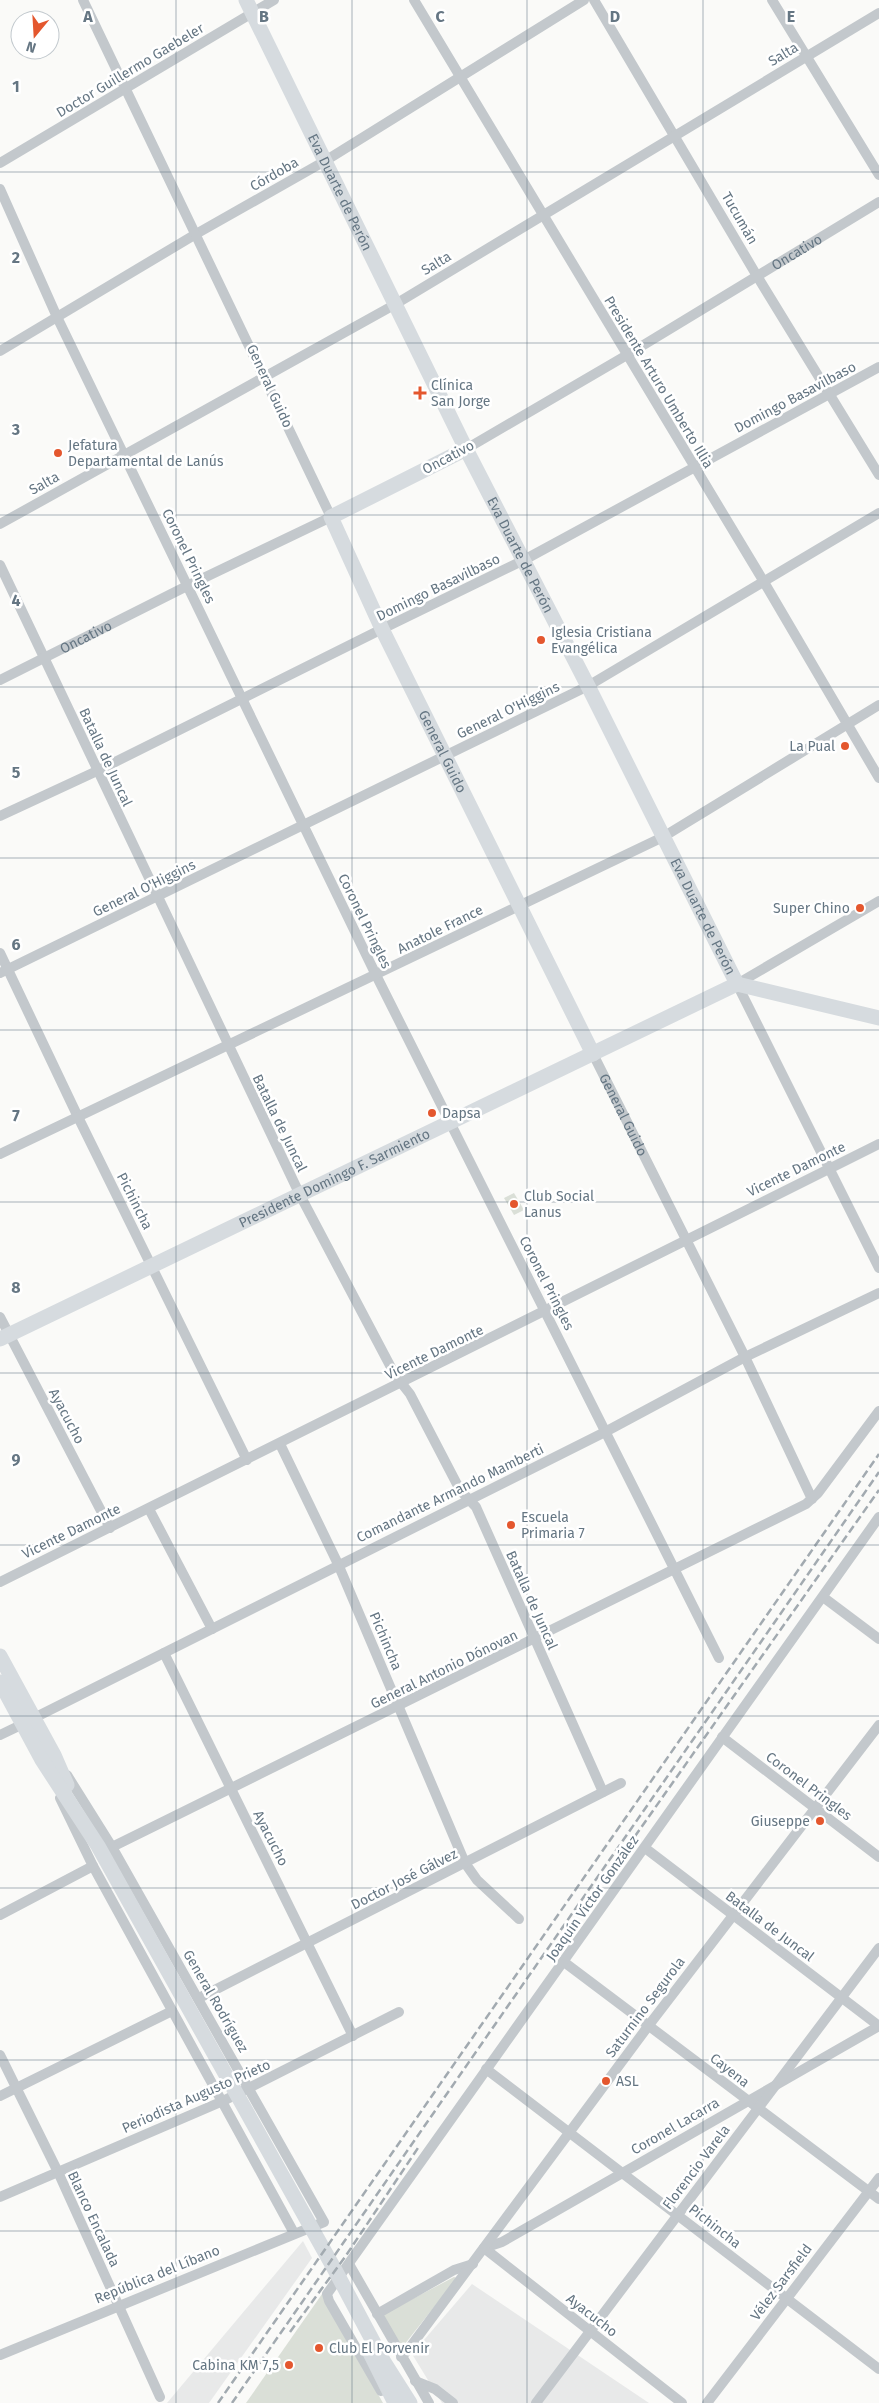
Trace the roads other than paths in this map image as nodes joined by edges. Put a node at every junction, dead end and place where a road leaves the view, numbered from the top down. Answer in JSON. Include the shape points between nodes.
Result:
{"nodes":[{"id":1,"x":83,"y":0,"type":"edge"},
{"id":2,"x":274,"y":0,"type":"edge"},
{"id":3,"x":414,"y":0,"type":"edge"},
{"id":4,"x":584,"y":0,"type":"edge"},
{"id":5,"x":594,"y":0,"type":"edge"},
{"id":6,"x":772,"y":0,"type":"edge"},
{"id":7,"x":249,"y":7,"type":"edge"},
{"id":8,"x":879,"y":13,"type":"edge"},
{"id":9,"x":806,"y":57,"type":"junction"},
{"id":10,"x":460,"y":77,"type":"junction"},
{"id":11,"x":125,"y":88,"type":"junction"},
{"id":12,"x":676,"y":135,"type":"junction"},
{"id":13,"x":325,"y":161,"type":"junction"},
{"id":14,"x":0,"y":163,"type":"edge"},
{"id":15,"x":879,"y":175,"type":"edge"},
{"id":16,"x":0,"y":190,"type":"edge"},
{"id":17,"x":879,"y":202,"type":"edge"},
{"id":18,"x":544,"y":214,"type":"junction"},
{"id":19,"x":196,"y":234,"type":"junction"},
{"id":20,"x":758,"y":276,"type":"junction"},
{"id":21,"x":394,"y":305,"type":"junction"},
{"id":22,"x":58,"y":317,"type":"junction"},
{"id":23,"x":0,"y":351,"type":"edge"},
{"id":24,"x":627,"y":355,"type":"junction"},
{"id":25,"x":879,"y":367,"type":"edge"},
{"id":26,"x":265,"y":376,"type":"junction"},
{"id":27,"x":831,"y":393,"type":"junction"},
{"id":28,"x":466,"y":449,"type":"junction"},
{"id":29,"x":124,"y":455,"type":"junction"},
{"id":30,"x":693,"y":467,"type":"junction"},
{"id":31,"x":879,"y":475,"type":"edge"},
{"id":32,"x":879,"y":513,"type":"edge"},
{"id":33,"x":331,"y":517,"type":"junction"},
{"id":34,"x":0,"y":524,"type":"edge"},
{"id":35,"x":524,"y":560,"type":"junction"},
{"id":36,"x":0,"y":565,"type":"edge"},
{"id":37,"x":764,"y":582,"type":"junction"},
{"id":38,"x":189,"y":585,"type":"junction"},
{"id":39,"x":382,"y":628,"type":"junction"},
{"id":40,"x":45,"y":658,"type":"junction"},
{"id":41,"x":0,"y":680,"type":"edge"},
{"id":42,"x":588,"y":686,"type":"junction"},
{"id":43,"x":243,"y":699,"type":"junction"},
{"id":44,"x":879,"y":705,"type":"edge"},
{"id":45,"x":847,"y":724,"type":"junction"},
{"id":46,"x":445,"y":756,"type":"junction"},
{"id":47,"x":97,"y":771,"type":"junction"},
{"id":48,"x":879,"y":778,"type":"edge"},
{"id":49,"x":0,"y":816,"type":"edge"},
{"id":50,"x":303,"y":826,"type":"junction"},
{"id":51,"x":663,"y":837,"type":"junction"},
{"id":52,"x":157,"y":896,"type":"junction"},
{"id":53,"x":879,"y":901,"type":"edge"},
{"id":54,"x":518,"y":906,"type":"junction"},
{"id":55,"x":0,"y":953,"type":"edge"},
{"id":56,"x":4,"y":971,"type":"edge"},
{"id":57,"x":376,"y":975,"type":"junction"},
{"id":58,"x":737,"y":984,"type":"junction"},
{"id":59,"x":879,"y":1018,"type":"edge"},
{"id":60,"x":228,"y":1046,"type":"junction"},
{"id":61,"x":593,"y":1054,"type":"junction"},
{"id":62,"x":78,"y":1117,"type":"junction"},
{"id":63,"x":451,"y":1123,"type":"junction"},
{"id":64,"x":879,"y":1144,"type":"edge"},
{"id":65,"x":0,"y":1154,"type":"edge"},
{"id":66,"x":828,"y":1168,"type":"junction"},
{"id":67,"x":300,"y":1195,"type":"junction"},
{"id":68,"x":686,"y":1239,"type":"junction"},
{"id":69,"x":153,"y":1266,"type":"junction"},
{"id":70,"x":879,"y":1268,"type":"edge"},
{"id":71,"x":879,"y":1293,"type":"edge"},
{"id":72,"x":546,"y":1310,"type":"junction"},
{"id":73,"x":0,"y":1317,"type":"edge"},
{"id":74,"x":4,"y":1337,"type":"edge"},
{"id":75,"x":745,"y":1357,"type":"junction"},
{"id":76,"x":401,"y":1383,"type":"junction"},
{"id":77,"x":879,"y":1410,"type":"edge"},
{"id":78,"x":605,"y":1432,"type":"junction"},
{"id":79,"x":280,"y":1444,"type":"junction"},
{"id":80,"x":248,"y":1460,"type":"junction"},
{"id":81,"x":468,"y":1499,"type":"junction"},
{"id":82,"x":812,"y":1499,"type":"junction"},
{"id":83,"x":149,"y":1509,"type":"junction"},
{"id":84,"x":879,"y":1517,"type":"edge"},
{"id":85,"x":110,"y":1528,"type":"junction"},
{"id":86,"x":338,"y":1564,"type":"junction"},
{"id":87,"x":675,"y":1570,"type":"junction"},
{"id":88,"x":0,"y":1582,"type":"edge"},
{"id":89,"x":823,"y":1597,"type":"junction"},
{"id":90,"x":212,"y":1629,"type":"junction"},
{"id":91,"x":879,"y":1639,"type":"edge"},
{"id":92,"x":534,"y":1640,"type":"junction"},
{"id":93,"x":164,"y":1653,"type":"junction"},
{"id":94,"x":0,"y":1656,"type":"edge"},
{"id":95,"x":719,"y":1658,"type":"dead end"},
{"id":96,"x":0,"y":1682,"type":"edge"},
{"id":97,"x":399,"y":1707,"type":"junction"},
{"id":98,"x":28,"y":1721,"type":"junction"},
{"id":99,"x":879,"y":1725,"type":"edge"},
{"id":100,"x":0,"y":1735,"type":"edge"},
{"id":101,"x":722,"y":1737,"type":"junction"},
{"id":102,"x":48,"y":1758,"type":"junction"},
{"id":103,"x":621,"y":1783,"type":"dead end"},
{"id":104,"x":231,"y":1789,"type":"junction"},
{"id":105,"x":603,"y":1792,"type":"junction"},
{"id":106,"x":815,"y":1809,"type":"junction"},
{"id":107,"x":105,"y":1847,"type":"junction"},
{"id":108,"x":645,"y":1848,"type":"junction"},
{"id":109,"x":879,"y":1857,"type":"edge"},
{"id":110,"x":465,"y":1863,"type":"junction"},
{"id":111,"x":93,"y":1866,"type":"junction"},
{"id":112,"x":0,"y":1914,"type":"edge"},
{"id":113,"x":734,"y":1915,"type":"junction"},
{"id":114,"x":519,"y":1919,"type":"dead end"},
{"id":115,"x":308,"y":1943,"type":"junction"},
{"id":116,"x":879,"y":1948,"type":"edge"},
{"id":117,"x":564,"y":1962,"type":"junction"},
{"id":118,"x":841,"y":1997,"type":"junction"},
{"id":119,"x":199,"y":1998,"type":"junction"},
{"id":120,"x":172,"y":2011,"type":"junction"},
{"id":121,"x":399,"y":2012,"type":"dead end"},
{"id":122,"x":649,"y":2024,"type":"junction"},
{"id":123,"x":879,"y":2026,"type":"edge"},
{"id":124,"x":353,"y":2036,"type":"junction"},
{"id":125,"x":0,"y":2055,"type":"edge"},
{"id":126,"x":486,"y":2069,"type":"junction"},
{"id":127,"x":777,"y":2083,"type":"junction"},
{"id":128,"x":16,"y":2088,"type":"junction"},
{"id":129,"x":250,"y":2088,"type":"junction"},
{"id":130,"x":0,"y":2096,"type":"edge"},
{"id":131,"x":747,"y":2100,"type":"junction"},
{"id":132,"x":223,"y":2101,"type":"junction"},
{"id":133,"x":757,"y":2108,"type":"junction"},
{"id":134,"x":568,"y":2132,"type":"junction"},
{"id":135,"x":58,"y":2172,"type":"junction"},
{"id":136,"x":624,"y":2172,"type":"junction"},
{"id":137,"x":879,"y":2178,"type":"edge"},
{"id":138,"x":869,"y":2191,"type":"junction"},
{"id":139,"x":0,"y":2197,"type":"edge"},
{"id":140,"x":879,"y":2199,"type":"edge"},
{"id":141,"x":678,"y":2214,"type":"junction"},
{"id":142,"x":324,"y":2222,"type":"joint"},
{"id":143,"x":294,"y":2233,"type":"junction"},
{"id":144,"x":484,"y":2248,"type":"junction"},
{"id":145,"x":473,"y":2264,"type":"junction"},
{"id":146,"x":342,"y":2268,"type":"junction"},
{"id":147,"x":786,"y":2298,"type":"junction"},
{"id":148,"x":119,"y":2305,"type":"junction"},
{"id":149,"x":377,"y":2314,"type":"junction"},
{"id":150,"x":590,"y":2332,"type":"junction"},
{"id":151,"x":0,"y":2355,"type":"edge"},
{"id":152,"x":401,"y":2357,"type":"junction"},
{"id":153,"x":879,"y":2369,"type":"edge"},
{"id":154,"x":415,"y":2380,"type":"junction"},
{"id":155,"x":160,"y":2397,"type":"dead end"},
{"id":156,"x":389,"y":2403,"type":"edge"},
{"id":157,"x":396,"y":2403,"type":"edge"},
{"id":158,"x":410,"y":2403,"type":"edge"},
{"id":159,"x":421,"y":2403,"type":"edge"},
{"id":160,"x":429,"y":2403,"type":"edge"},
{"id":161,"x":453,"y":2403,"type":"edge"},
{"id":162,"x":536,"y":2403,"type":"edge"},
{"id":163,"x":682,"y":2403,"type":"edge"},
{"id":164,"x":707,"y":2403,"type":"edge"}],
"edges":[{"from":1,"to":11,"type":"street","name":"General Guido"},
{"from":2,"to":7,"type":"street","name":"Doctor Guillermo Gaebeler"},
{"from":3,"to":10,"type":"street","name":"Presidente Arturo Umberto Illia"},
{"from":4,"to":10,"type":"street","name":"Córdoba"},
{"from":5,"to":12,"type":"street","name":"Tucumán"},
{"from":6,"to":9,"type":"street"},
{"from":7,"to":11,"type":"street","name":"Doctor Guillermo Gaebeler"},
{"from":7,"to":13,"type":"main road","name":"Eva Duarte de Perón"},
{"from":8,"to":9,"type":"street","name":"Salta"},
{"from":9,"to":12,"type":"street","name":"Salta"},
{"from":9,"to":15,"type":"street"},
{"from":10,"to":13,"type":"street","name":"Córdoba"},
{"from":10,"to":18,"type":"street","name":"Presidente Arturo Umberto Illia"},
{"from":11,"to":14,"type":"street","name":"Doctor Guillermo Gaebeler"},
{"from":11,"to":19,"type":"street","name":"General Guido"},
{"from":12,"to":18,"type":"street","name":"Salta"},
{"from":12,"to":20,"type":"street","name":"Tucumán"},
{"from":13,"to":19,"type":"street","name":"Córdoba"},
{"from":13,"to":21,"type":"main road","name":"Eva Duarte de Perón"},
{"from":16,"to":22,"type":"street","name":"Coronel Pringles"},
{"from":17,"to":20,"type":"street","name":"Oncativo"},
{"from":18,"to":21,"type":"street","name":"Salta"},
{"from":18,"to":24,"type":"street","name":"Presidente Arturo Umberto Illia"},
{"from":19,"to":22,"type":"street","name":"Córdoba"},
{"from":19,"to":26,"type":"street","name":"General Guido"},
{"from":20,"to":24,"type":"street","name":"Oncativo"},
{"from":20,"to":27,"type":"street","name":"Tucumán"},
{"from":21,"to":26,"type":"street","name":"Salta"},
{"from":21,"to":28,"type":"main road","name":"Eva Duarte de Perón"},
{"from":22,"to":23,"type":"street","name":"Córdoba"},
{"from":22,"to":29,"type":"street","name":"Coronel Pringles"},
{"from":24,"to":28,"type":"street","name":"Oncativo"},
{"from":24,"to":30,"type":"street","name":"Presidente Arturo Umberto Illia"},
{"from":25,"to":27,"type":"street","name":"Domingo Basavilbaso"},
{"from":26,"to":29,"type":"street","name":"Salta"},
{"from":26,"to":33,"type":"street","name":"General Guido"},
{"from":27,"to":30,"type":"street","name":"Domingo Basavilbaso"},
{"from":27,"to":31,"type":"street","name":"Tucumán"},
{"from":28,"to":33,"type":"main road","name":"Oncativo"},
{"from":28,"to":35,"type":"main road","name":"Eva Duarte de Perón"},
{"from":29,"to":34,"type":"street","name":"Salta"},
{"from":29,"to":38,"type":"street","name":"Coronel Pringles"},
{"from":30,"to":35,"type":"street","name":"Domingo Basavilbaso"},
{"from":30,"to":37,"type":"street","name":"Presidente Arturo Umberto Illia"},
{"from":32,"to":37,"type":"street","name":"General O'Higgins"},
{"from":33,"to":38,"type":"street","name":"Oncativo"},
{"from":33,"to":39,"type":"main road","name":"General Guido"},
{"from":35,"to":39,"type":"street","name":"Domingo Basavilbaso"},
{"from":35,"to":42,"type":"main road","name":"Eva Duarte de Perón"},
{"from":36,"to":40,"type":"street","name":"Batalla de Juncal"},
{"from":37,"to":42,"type":"street","name":"General O'Higgins"},
{"from":37,"to":45,"type":"street","name":"Presidente Arturo Umberto Illia"},
{"from":38,"to":40,"type":"street","name":"Oncativo"},
{"from":38,"to":43,"type":"street","name":"Coronel Pringles"},
{"from":39,"to":43,"type":"street","name":"Domingo Basavilbaso"},
{"from":39,"to":46,"type":"main road","name":"General Guido"},
{"from":40,"to":41,"type":"street","name":"Oncativo"},
{"from":40,"to":47,"type":"street","name":"Batalla de Juncal"},
{"from":42,"to":46,"type":"street","name":"General O'Higgins"},
{"from":42,"to":51,"type":"main road","name":"Eva Duarte de Perón"},
{"from":43,"to":47,"type":"street","name":"Domingo Basavilbaso"},
{"from":43,"to":50,"type":"street","name":"Coronel Pringles"},
{"from":44,"to":45,"type":"street","name":"Anatole France"},
{"from":45,"to":48,"type":"street","name":"Presidente Arturo Umberto Illia"},
{"from":45,"to":51,"type":"street","name":"Anatole France"},
{"from":46,"to":50,"type":"street","name":"General O'Higgins"},
{"from":46,"to":54,"type":"main road","name":"General Guido"},
{"from":47,"to":49,"type":"street","name":"Domingo Basavilbaso"},
{"from":47,"to":52,"type":"street","name":"Batalla de Juncal"},
{"from":50,"to":52,"type":"street","name":"General O'Higgins"},
{"from":50,"to":57,"type":"street","name":"Coronel Pringles"},
{"from":51,"to":54,"type":"street","name":"Anatole France"},
{"from":51,"to":58,"type":"main road","name":"Eva Duarte de Perón"},
{"from":52,"to":56,"type":"street","name":"General O'Higgins"},
{"from":52,"to":60,"type":"street","name":"Batalla de Juncal"},
{"from":53,"to":58,"type":"street","name":"Presidente Domingo F. Sarmiento"},
{"from":54,"to":57,"type":"street","name":"Anatole France"},
{"from":54,"to":61,"type":"main road","name":"General Guido"},
{"from":55,"to":56,"type":"street","name":"Pichincha"},
{"from":56,"to":62,"type":"street","name":"Pichincha"},
{"from":57,"to":60,"type":"street","name":"Anatole France"},
{"from":57,"to":63,"type":"street","name":"Coronel Pringles"},
{"from":58,"to":59,"type":"main road"},
{"from":58,"to":61,"type":"main road","name":"Presidente Domingo F. Sarmiento"},
{"from":58,"to":66,"type":"street","name":"Eva Duarte de Perón"},
{"from":60,"to":62,"type":"street","name":"Anatole France"},
{"from":60,"to":67,"type":"street","name":"Batalla de Juncal"},
{"from":61,"to":63,"type":"main road","name":"Presidente Domingo F. Sarmiento"},
{"from":61,"to":68,"type":"street","name":"General Guido"},
{"from":62,"to":65,"type":"street","name":"Anatole France"},
{"from":62,"to":69,"type":"street","name":"Pichincha"},
{"from":63,"to":67,"type":"main road","name":"Presidente Domingo F. Sarmiento"},
{"from":63,"to":72,"type":"street","name":"Coronel Pringles"},
{"from":64,"to":66,"type":"street","name":"Vicente Damonte"},
{"from":66,"to":68,"type":"street","name":"Vicente Damonte"},
{"from":66,"to":70,"type":"street","name":"Eva Duarte de Perón"},
{"from":67,"to":69,"type":"main road","name":"Presidente Domingo F. Sarmiento"},
{"from":67,"to":76,"type":"street","name":"Batalla de Juncal"},
{"from":68,"to":72,"type":"street","name":"Vicente Damonte"},
{"from":68,"to":75,"type":"street","name":"General Guido"},
{"from":69,"to":74,"type":"main road","name":"Presidente Domingo F. Sarmiento"},
{"from":69,"to":80,"type":"street","name":"Pichincha"},
{"from":71,"to":75,"type":"street","name":"Comandante Armando Mamberti"},
{"from":72,"to":76,"type":"street","name":"Vicente Damonte"},
{"from":72,"to":78,"type":"street","name":"Coronel Pringles"},
{"from":73,"to":74,"type":"street","name":"Ayacucho"},
{"from":74,"to":85,"type":"street","name":"Ayacucho"},
{"from":75,"to":78,"type":"street","name":"Comandante Armando Mamberti"},
{"from":75,"to":82,"type":"street","name":"General Guido"},
{"from":76,"to":79,"type":"street","name":"Vicente Damonte"},
{"from":76,"to":81,"type":"street","name":"Batalla de Juncal"},
{"from":77,"to":82,"type":"street"},
{"from":78,"to":81,"type":"street","name":"Comandante Armando Mamberti"},
{"from":78,"to":87,"type":"street","name":"Coronel Pringles"},
{"from":79,"to":80,"type":"street","name":"Vicente Damonte"},
{"from":79,"to":86,"type":"street","name":"Pichincha"},
{"from":80,"to":83,"type":"street","name":"Vicente Damonte"},
{"from":81,"to":86,"type":"street","name":"Comandante Armando Mamberti"},
{"from":81,"to":92,"type":"street","name":"Batalla de Juncal","via":[[476,1507]]},
{"from":82,"to":87,"type":"street","name":"General Antonio Dónovan"},
{"from":83,"to":85,"type":"street","name":"Vicente Damonte"},
{"from":83,"to":90,"type":"street"},
{"from":84,"to":89,"type":"street","name":"Joaquín Víctor González"},
{"from":85,"to":88,"type":"street","name":"Vicente Damonte"},
{"from":86,"to":90,"type":"street","name":"Comandante Armando Mamberti"},
{"from":86,"to":97,"type":"street","name":"Pichincha"},
{"from":87,"to":92,"type":"street","name":"General Antonio Dónovan"},
{"from":87,"to":95,"type":"street","name":"Coronel Pringles"},
{"from":89,"to":91,"type":"street"},
{"from":89,"to":101,"type":"street","name":"Joaquín Víctor González"},
{"from":90,"to":93,"type":"street","name":"Comandante Armando Mamberti"},
{"from":92,"to":97,"type":"street","name":"General Antonio Dónovan"},
{"from":92,"to":105,"type":"street","name":"Batalla de Juncal"},
{"from":93,"to":98,"type":"street","name":"Comandante Armando Mamberti"},
{"from":93,"to":104,"type":"street","name":"Ayacucho"},
{"from":94,"to":98,"type":"main road"},
{"from":96,"to":98,"type":"main road"},
{"from":97,"to":104,"type":"street","name":"General Antonio Dónovan"},
{"from":97,"to":110,"type":"street","name":"Pichincha"},
{"from":98,"to":100,"type":"street","name":"Comandante Armando Mamberti"},
{"from":98,"to":102,"type":"main road"},
{"from":99,"to":106,"type":"street","name":"Saturnino Segurola"},
{"from":101,"to":106,"type":"street","name":"Coronel Pringles"},
{"from":101,"to":108,"type":"street","name":"Joaquín Víctor González"},
{"from":102,"to":107,"type":"street","name":"General Rodríguez"},
{"from":102,"to":107,"type":"main road","via":[[85,1826]]},
{"from":102,"to":111,"type":"street"},
{"from":103,"to":105,"type":"street","name":"Doctor José Gálvez"},
{"from":104,"to":107,"type":"street","name":"General Antonio Dónovan"},
{"from":104,"to":115,"type":"street","name":"Ayacucho"},
{"from":105,"to":110,"type":"street","name":"Doctor José Gálvez"},
{"from":106,"to":109,"type":"street","name":"Coronel Pringles"},
{"from":106,"to":113,"type":"street","name":"Saturnino Segurola"},
{"from":107,"to":119,"type":"street","name":"General Rodríguez"},
{"from":107,"to":146,"type":"main road"},
{"from":108,"to":113,"type":"street","name":"Batalla de Juncal"},
{"from":108,"to":117,"type":"street","name":"Joaquín Víctor González"},
{"from":110,"to":114,"type":"street","name":"Pichincha","via":[[477,1880]]},
{"from":110,"to":115,"type":"street","name":"Doctor José Gálvez"},
{"from":111,"to":112,"type":"street"},
{"from":111,"to":120,"type":"street"},
{"from":113,"to":118,"type":"street","name":"Batalla de Juncal"},
{"from":113,"to":122,"type":"street","name":"Saturnino Segurola"},
{"from":115,"to":119,"type":"street","name":"Doctor José Gálvez"},
{"from":115,"to":124,"type":"street","name":"Ayacucho"},
{"from":116,"to":118,"type":"street","name":"Florencio Varela"},
{"from":117,"to":122,"type":"street","name":"Cayena"},
{"from":117,"to":126,"type":"street","name":"Joaquín Víctor González"},
{"from":118,"to":123,"type":"street","name":"Batalla de Juncal"},
{"from":118,"to":127,"type":"street","name":"Florencio Varela"},
{"from":119,"to":129,"type":"street","name":"General Rodríguez"},
{"from":120,"to":128,"type":"street"},
{"from":120,"to":132,"type":"street"},
{"from":121,"to":124,"type":"street","name":"Periodista Augusto Prieto"},
{"from":122,"to":131,"type":"street","name":"Cayena"},
{"from":122,"to":134,"type":"street","name":"Saturnino Segurola"},
{"from":123,"to":127,"type":"street","name":"Coronel Lacarra"},
{"from":124,"to":129,"type":"street","name":"Periodista Augusto Prieto"},
{"from":125,"to":128,"type":"street","name":"Blanco Encalada"},
{"from":126,"to":134,"type":"street","name":"Pichincha"},
{"from":126,"to":146,"type":"street","name":"Joaquín Víctor González"},
{"from":127,"to":131,"type":"street","name":"Coronel Lacarra"},
{"from":127,"to":133,"type":"street","name":"Florencio Varela"},
{"from":128,"to":130,"type":"street"},
{"from":128,"to":135,"type":"street","name":"Blanco Encalada"},
{"from":129,"to":132,"type":"street","name":"Periodista Augusto Prieto"},
{"from":129,"to":142,"type":"street","name":"General Rodríguez"},
{"from":131,"to":133,"type":"street","name":"Cayena"},
{"from":131,"to":136,"type":"street","name":"Coronel Lacarra"},
{"from":132,"to":135,"type":"street","name":"Periodista Augusto Prieto"},
{"from":132,"to":143,"type":"street"},
{"from":133,"to":138,"type":"street","name":"Cayena"},
{"from":133,"to":141,"type":"street","name":"Florencio Varela"},
{"from":134,"to":136,"type":"street","name":"Pichincha"},
{"from":134,"to":144,"type":"street","name":"Saturnino Segurola"},
{"from":135,"to":139,"type":"street","name":"Periodista Augusto Prieto"},
{"from":135,"to":148,"type":"street","name":"Blanco Encalada"},
{"from":136,"to":141,"type":"street","name":"Pichincha"},
{"from":136,"to":144,"type":"street","name":"Coronel Lacarra","via":[[502,2242]]},
{"from":137,"to":138,"type":"street","name":"Vélez Sarsfield"},
{"from":138,"to":140,"type":"street","name":"Cayena"},
{"from":138,"to":147,"type":"street","name":"Vélez Sarsfield"},
{"from":141,"to":147,"type":"street","name":"Pichincha"},
{"from":141,"to":150,"type":"street","name":"Florencio Varela"},
{"from":142,"to":143,"type":"street","name":"República del Líbano"},
{"from":143,"to":148,"type":"street","name":"República del Líbano"},
{"from":144,"to":145,"type":"street","name":"Saturnino Segurola"},
{"from":144,"to":150,"type":"street","name":"Ayacucho"},
{"from":145,"to":149,"type":"street","via":[[454,2270]]},
{"from":145,"to":152,"type":"street","name":"Saturnino Segurola"},
{"from":146,"to":149,"type":"street"},
{"from":146,"to":156,"type":"street","name":"Joaquín Víctor González","via":[[327,2294],[329,2301]]},
{"from":146,"to":157,"type":"main road","via":[[348,2305],[378,2372]]},
{"from":146,"to":158,"type":"main road","via":[[384,2362]]},
{"from":146,"to":159,"type":"main road"},
{"from":147,"to":153,"type":"street","name":"Pichincha"},
{"from":147,"to":164,"type":"street","name":"Vélez Sarsfield"},
{"from":148,"to":151,"type":"street","name":"República del Líbano"},
{"from":148,"to":155,"type":"street","name":"Blanco Encalada"},
{"from":149,"to":152,"type":"street"},
{"from":150,"to":162,"type":"street","name":"Florencio Varela"},
{"from":150,"to":163,"type":"street","name":"Ayacucho"},
{"from":152,"to":154,"type":"street"},
{"from":154,"to":160,"type":"street"},
{"from":154,"to":161,"type":"street","via":[[435,2389]]}]}
